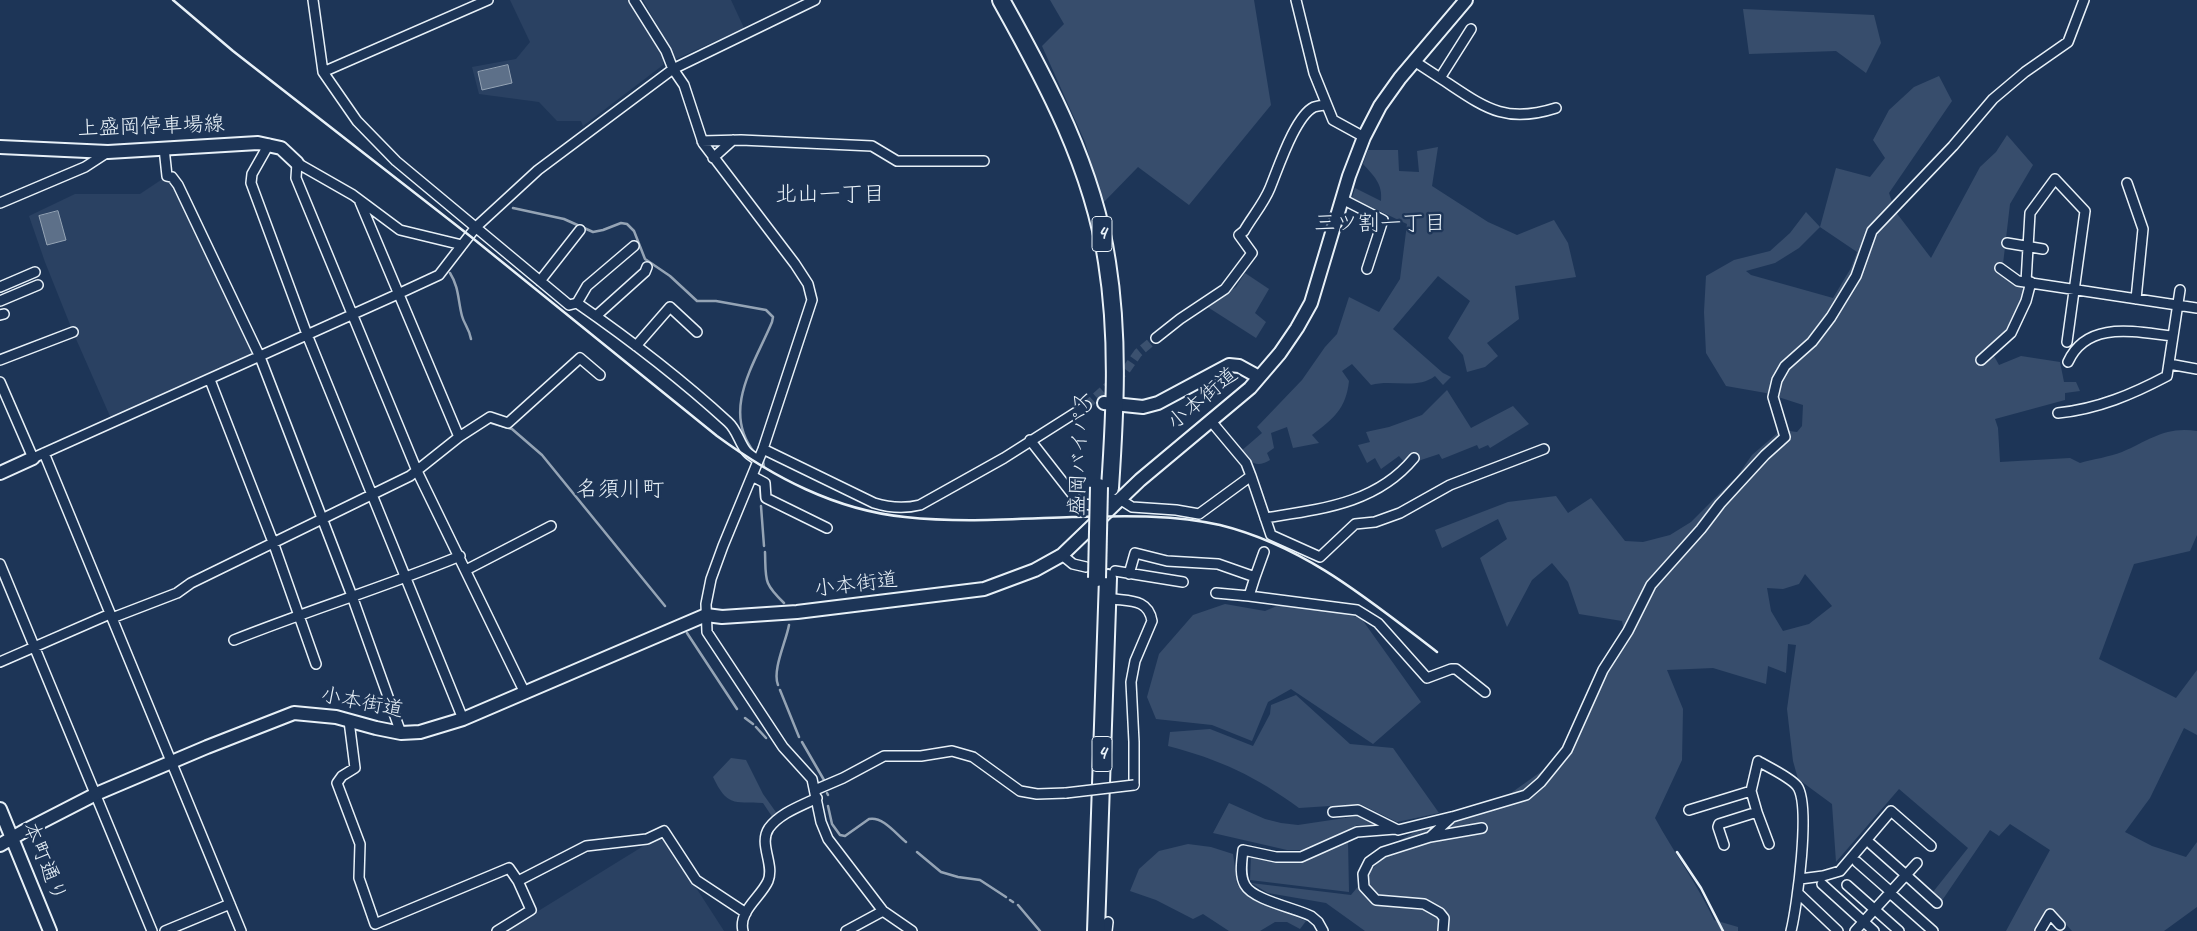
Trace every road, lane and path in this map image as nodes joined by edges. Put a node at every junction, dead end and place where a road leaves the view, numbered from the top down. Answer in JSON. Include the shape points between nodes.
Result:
{"nodes":[{"id":1,"x":313,"y":0,"type":"edge"},
{"id":2,"x":634,"y":0,"type":"edge"},
{"id":3,"x":815,"y":0,"type":"edge"},
{"id":4,"x":992,"y":0,"type":"edge"},
{"id":5,"x":1001,"y":0,"type":"edge"},
{"id":6,"x":1296,"y":0,"type":"edge"},
{"id":7,"x":1466,"y":0,"type":"edge"},
{"id":8,"x":2084,"y":0,"type":"edge"},
{"id":9,"x":482,"y":1,"type":"edge"},
{"id":10,"x":1471,"y":28,"type":"dead end"},
{"id":11,"x":1414,"y":61,"type":"junction"},
{"id":12,"x":673,"y":69,"type":"junction"},
{"id":13,"x":323,"y":72,"type":"junction"},
{"id":14,"x":1440,"y":78,"type":"junction"},
{"id":15,"x":1326,"y":105,"type":"junction"},
{"id":16,"x":1556,"y":108,"type":"dead end"},
{"id":17,"x":1364,"y":137,"type":"junction"},
{"id":18,"x":733,"y":140,"type":"junction"},
{"id":19,"x":702,"y":141,"type":"junction"},
{"id":20,"x":269,"y":144,"type":"junction"},
{"id":21,"x":0,"y":148,"type":"edge"},
{"id":22,"x":164,"y":148,"type":"junction"},
{"id":23,"x":108,"y":152,"type":"junction"},
{"id":24,"x":713,"y":158,"type":"junction"},
{"id":25,"x":984,"y":162,"type":"dead end"},
{"id":26,"x":297,"y":163,"type":"junction"},
{"id":27,"x":2127,"y":183,"type":"dead end"},
{"id":28,"x":1342,"y":199,"type":"junction"},
{"id":29,"x":360,"y":202,"type":"junction"},
{"id":30,"x":0,"y":203,"type":"edge"},
{"id":31,"x":476,"y":227,"type":"junction"},
{"id":32,"x":580,"y":230,"type":"dead end"},
{"id":33,"x":2007,"y":243,"type":"dead end"},
{"id":34,"x":462,"y":245,"type":"junction"},
{"id":35,"x":634,"y":246,"type":"dead end"},
{"id":36,"x":2028,"y":247,"type":"junction"},
{"id":37,"x":2043,"y":249,"type":"dead end"},
{"id":38,"x":647,"y":267,"type":"dead end"},
{"id":39,"x":2000,"y":268,"type":"dead end"},
{"id":40,"x":1367,"y":269,"type":"dead end"},
{"id":41,"x":35,"y":272,"type":"dead end"},
{"id":42,"x":540,"y":281,"type":"junction"},
{"id":43,"x":2028,"y":282,"type":"junction"},
{"id":44,"x":38,"y":285,"type":"dead end"},
{"id":45,"x":0,"y":287,"type":"edge"},
{"id":46,"x":2074,"y":289,"type":"junction"},
{"id":47,"x":2180,"y":290,"type":"dead end"},
{"id":48,"x":398,"y":294,"type":"junction"},
{"id":49,"x":2136,"y":299,"type":"junction"},
{"id":50,"x":0,"y":301,"type":"edge"},
{"id":51,"x":577,"y":303,"type":"junction"},
{"id":52,"x":2178,"y":306,"type":"junction"},
{"id":53,"x":2197,"y":308,"type":"edge"},
{"id":54,"x":353,"y":314,"type":"junction"},
{"id":55,"x":596,"y":316,"type":"junction"},
{"id":56,"x":73,"y":332,"type":"dead end"},
{"id":57,"x":697,"y":332,"type":"dead end"},
{"id":58,"x":2172,"y":336,"type":"junction"},
{"id":59,"x":308,"y":337,"type":"junction"},
{"id":60,"x":1156,"y":338,"type":"tunnel mouth"},
{"id":61,"x":2067,"y":342,"type":"dead end"},
{"id":62,"x":636,"y":346,"type":"junction"},
{"id":63,"x":260,"y":357,"type":"junction"},
{"id":64,"x":0,"y":360,"type":"edge"},
{"id":65,"x":1981,"y":360,"type":"dead end"},
{"id":66,"x":2068,"y":362,"type":"dead end"},
{"id":67,"x":2169,"y":364,"type":"junction"},
{"id":68,"x":2197,"y":369,"type":"edge"},
{"id":69,"x":600,"y":374,"type":"dead end"},
{"id":70,"x":1259,"y":378,"type":"junction"},
{"id":71,"x":210,"y":380,"type":"junction"},
{"id":72,"x":0,"y":382,"type":"edge"},
{"id":73,"x":1110,"y":404,"type":"junction"},
{"id":74,"x":1086,"y":406,"type":"tunnel mouth"},
{"id":75,"x":2058,"y":413,"type":"dead end"},
{"id":76,"x":1210,"y":420,"type":"junction"},
{"id":77,"x":459,"y":437,"type":"junction"},
{"id":78,"x":1030,"y":440,"type":"junction"},
{"id":79,"x":1544,"y":448,"type":"dead end"},
{"id":80,"x":763,"y":450,"type":"junction"},
{"id":81,"x":39,"y":456,"type":"junction"},
{"id":82,"x":1414,"y":458,"type":"dead end"},
{"id":83,"x":758,"y":460,"type":"junction"},
{"id":84,"x":417,"y":471,"type":"junction"},
{"id":85,"x":0,"y":473,"type":"edge"},
{"id":86,"x":752,"y":476,"type":"junction"},
{"id":87,"x":1251,"y":476,"type":"junction"},
{"id":88,"x":1110,"y":491,"type":"junction"},
{"id":89,"x":372,"y":494,"type":"junction"},
{"id":90,"x":322,"y":518,"type":"junction"},
{"id":91,"x":1266,"y":518,"type":"junction"},
{"id":92,"x":551,"y":526,"type":"dead end"},
{"id":93,"x":827,"y":528,"type":"dead end"},
{"id":94,"x":273,"y":542,"type":"junction"},
{"id":95,"x":1264,"y":552,"type":"dead end"},
{"id":96,"x":1062,"y":555,"type":"junction"},
{"id":97,"x":460,"y":556,"type":"junction"},
{"id":98,"x":0,"y":564,"type":"edge"},
{"id":99,"x":466,"y":570,"type":"junction"},
{"id":100,"x":1102,"y":574,"type":"junction"},
{"id":101,"x":1129,"y":574,"type":"junction"},
{"id":102,"x":1255,"y":577,"type":"junction"},
{"id":103,"x":406,"y":578,"type":"junction"},
{"id":104,"x":1183,"y":582,"type":"dead end"},
{"id":105,"x":1216,"y":593,"type":"dead end"},
{"id":106,"x":352,"y":596,"type":"junction"},
{"id":107,"x":1250,"y":596,"type":"junction"},
{"id":108,"x":1108,"y":598,"type":"junction"},
{"id":109,"x":299,"y":615,"type":"junction"},
{"id":110,"x":706,"y":615,"type":"junction"},
{"id":111,"x":111,"y":616,"type":"junction"},
{"id":112,"x":234,"y":640,"type":"dead end"},
{"id":113,"x":35,"y":647,"type":"junction"},
{"id":114,"x":0,"y":662,"type":"edge"},
{"id":115,"x":316,"y":664,"type":"dead end"},
{"id":116,"x":525,"y":692,"type":"junction"},
{"id":117,"x":1485,"y":692,"type":"dead end"},
{"id":118,"x":463,"y":719,"type":"junction"},
{"id":119,"x":350,"y":721,"type":"junction"},
{"id":120,"x":401,"y":733,"type":"junction"},
{"id":121,"x":171,"y":762,"type":"junction"},
{"id":122,"x":1751,"y":791,"type":"junction"},
{"id":123,"x":96,"y":794,"type":"junction"},
{"id":124,"x":816,"y":794,"type":"junction"},
{"id":125,"x":0,"y":809,"type":"edge"},
{"id":126,"x":1690,"y":810,"type":"dead end"},
{"id":127,"x":1333,"y":812,"type":"dead end"},
{"id":128,"x":1757,"y":812,"type":"junction"},
{"id":129,"x":1452,"y":817,"type":"junction"},
{"id":130,"x":1482,"y":828,"type":"dead end"},
{"id":131,"x":1395,"y":829,"type":"junction"},
{"id":132,"x":1430,"y":837,"type":"junction"},
{"id":133,"x":12,"y":839,"type":"junction"},
{"id":134,"x":1768,"y":844,"type":"dead end"},
{"id":135,"x":1871,"y":844,"type":"dead end"},
{"id":136,"x":0,"y":845,"type":"edge"},
{"id":137,"x":1724,"y":845,"type":"dead end"},
{"id":138,"x":1931,"y":847,"type":"dead end"},
{"id":139,"x":1857,"y":862,"type":"dead end"},
{"id":140,"x":1917,"y":863,"type":"dead end"},
{"id":141,"x":1906,"y":875,"type":"junction"},
{"id":142,"x":1800,"y":879,"type":"junction"},
{"id":143,"x":518,"y":881,"type":"junction"},
{"id":144,"x":1822,"y":884,"type":"dead end"},
{"id":145,"x":1847,"y":885,"type":"dead end"},
{"id":146,"x":1890,"y":892,"type":"junction"},
{"id":147,"x":1799,"y":894,"type":"junction"},
{"id":148,"x":1938,"y":903,"type":"dead end"},
{"id":149,"x":230,"y":904,"type":"junction"},
{"id":150,"x":1874,"y":909,"type":"junction"},
{"id":151,"x":883,"y":911,"type":"junction"},
{"id":152,"x":746,"y":913,"type":"junction"},
{"id":153,"x":1863,"y":922,"type":"junction"},
{"id":154,"x":2060,"y":926,"type":"dead end"},
{"id":155,"x":1104,"y":928,"type":"edge"},
{"id":156,"x":50,"y":931,"type":"edge"},
{"id":157,"x":152,"y":931,"type":"edge"},
{"id":158,"x":165,"y":931,"type":"edge"},
{"id":159,"x":241,"y":931,"type":"edge"},
{"id":160,"x":497,"y":931,"type":"edge"},
{"id":161,"x":744,"y":931,"type":"edge"},
{"id":162,"x":846,"y":931,"type":"edge"},
{"id":163,"x":912,"y":931,"type":"edge"},
{"id":164,"x":1086,"y":931,"type":"edge"},
{"id":165,"x":1323,"y":931,"type":"edge"},
{"id":166,"x":1443,"y":931,"type":"edge"},
{"id":167,"x":1791,"y":931,"type":"edge"},
{"id":168,"x":1838,"y":931,"type":"edge"},
{"id":169,"x":1856,"y":931,"type":"edge"},
{"id":170,"x":1874,"y":931,"type":"edge"},
{"id":171,"x":1899,"y":931,"type":"edge"},
{"id":172,"x":1933,"y":931,"type":"edge"},
{"id":173,"x":2040,"y":931,"type":"edge"}],
"edges":[{"from":1,"to":13,"type":"street"},
{"from":2,"to":12,"type":"street","via":[[666,51]]},
{"from":3,"to":12,"type":"street"},
{"from":4,"to":73,"type":"highway","name":"盛岡バイパス","number":"4","via":[[1050,109],[1090,218],[1100,272]]},
{"from":5,"to":73,"type":"highway","name":"盛岡バイパス","number":"4","via":[[1049,86],[1096,212],[1108,261],[1113,311]]},
{"from":6,"to":15,"type":"street","via":[[1314,73]]},
{"from":7,"to":11,"type":"street","name":"小本街道"},
{"from":8,"to":129,"type":"street","via":[[2068,42],[1993,99],[1872,231],[1856,276],[1831,317],[1776,380],[1773,397],[1785,437],[1720,504],[1651,585],[1628,631],[1603,670],[1567,750],[1553,769],[1526,795]]},
{"from":9,"to":13,"type":"street"},
{"from":10,"to":14,"type":"street"},
{"from":11,"to":14,"type":"street"},
{"from":11,"to":17,"type":"street","name":"小本街道","via":[[1380,106]]},
{"from":12,"to":19,"type":"street","via":[[684,85]]},
{"from":12,"to":31,"type":"street","via":[[538,170]]},
{"from":13,"to":31,"type":"street","via":[[357,122],[396,161]]},
{"from":14,"to":16,"type":"street","via":[[1476,101],[1509,115]]},
{"from":15,"to":17,"type":"street","via":[[1333,120]]},
{"from":15,"to":60,"type":"street","via":[[1310,110],[1297,129],[1281,156],[1267,195],[1239,235],[1252,253],[1240,271],[1225,289]]},
{"from":17,"to":28,"type":"street","name":"小本街道"},
{"from":18,"to":19,"type":"street"},
{"from":18,"to":24,"type":"street"},
{"from":18,"to":25,"type":"street","via":[[872,146],[898,161]]},
{"from":19,"to":24,"type":"street"},
{"from":20,"to":22,"type":"street","name":"上盛岡停車場線"},
{"from":20,"to":26,"type":"street","via":[[281,148]]},
{"from":20,"to":59,"type":"street","via":[[252,174],[251,183]]},
{"from":21,"to":23,"type":"street","name":"上盛岡停車場線"},
{"from":22,"to":23,"type":"street","name":"上盛岡停車場線"},
{"from":22,"to":63,"type":"street","via":[[167,176],[178,185]]},
{"from":23,"to":30,"type":"street","via":[[85,167]]},
{"from":24,"to":80,"type":"street","via":[[795,264],[808,284],[812,300]]},
{"from":26,"to":29,"type":"street","via":[[354,195]]},
{"from":26,"to":54,"type":"street","via":[[296,178]]},
{"from":27,"to":49,"type":"street","via":[[2144,229]]},
{"from":28,"to":40,"type":"street","via":[[1383,220]]},
{"from":28,"to":70,"type":"street","name":"小本街道","via":[[1311,303],[1297,328]]},
{"from":29,"to":34,"type":"street","via":[[400,230]]},
{"from":29,"to":48,"type":"street"},
{"from":31,"to":34,"type":"street"},
{"from":31,"to":42,"type":"street"},
{"from":32,"to":42,"type":"street"},
{"from":33,"to":36,"type":"street"},
{"from":34,"to":48,"type":"street","via":[[439,275]]},
{"from":35,"to":51,"type":"street","via":[[587,286]]},
{"from":36,"to":37,"type":"street"},
{"from":36,"to":43,"type":"street"},
{"from":36,"to":46,"type":"street","via":[[2030,213],[2055,179],[2085,211]]},
{"from":38,"to":55,"type":"street"},
{"from":39,"to":43,"type":"street","via":[[2018,281]]},
{"from":41,"to":45,"type":"street"},
{"from":42,"to":51,"type":"street","via":[[569,305]]},
{"from":43,"to":46,"type":"street"},
{"from":43,"to":65,"type":"street","via":[[2026,301],[2010,333]]},
{"from":44,"to":50,"type":"street"},
{"from":46,"to":49,"type":"street"},
{"from":46,"to":61,"type":"street"},
{"from":47,"to":52,"type":"street"},
{"from":48,"to":54,"type":"street"},
{"from":48,"to":77,"type":"street"},
{"from":49,"to":52,"type":"street"},
{"from":51,"to":55,"type":"street"},
{"from":52,"to":53,"type":"street"},
{"from":52,"to":58,"type":"street"},
{"from":54,"to":59,"type":"street"},
{"from":54,"to":84,"type":"street"},
{"from":55,"to":62,"type":"street"},
{"from":56,"to":64,"type":"street"},
{"from":57,"to":62,"type":"street","via":[[670,307]]},
{"from":58,"to":66,"type":"street","via":[[2118,331],[2092,336],[2073,349]]},
{"from":58,"to":67,"type":"street"},
{"from":59,"to":63,"type":"street"},
{"from":59,"to":89,"type":"street"},
{"from":62,"to":83,"type":"street","via":[[732,425],[746,451]]},
{"from":63,"to":71,"type":"street"},
{"from":63,"to":90,"type":"street"},
{"from":67,"to":68,"type":"street"},
{"from":67,"to":75,"type":"street","via":[[2167,376],[2144,388],[2092,407]]},
{"from":69,"to":77,"type":"street","via":[[580,358],[508,423],[490,416]]},
{"from":70,"to":73,"type":"street","via":[[1239,366],[1229,365],[1143,408]]},
{"from":70,"to":76,"type":"street","name":"小本街道"},
{"from":71,"to":81,"type":"street"},
{"from":71,"to":94,"type":"street"},
{"from":72,"to":81,"type":"street"},
{"from":73,"to":88,"type":"highway","name":"盛岡バイパス","number":"4"},
{"from":74,"to":78,"type":"street"},
{"from":76,"to":87,"type":"street","via":[[1246,463]]},
{"from":76,"to":88,"type":"street","name":"小本街道","via":[[1140,480]]},
{"from":77,"to":84,"type":"street"},
{"from":78,"to":80,"type":"street","via":[[988,468],[920,504],[901,508],[874,503]]},
{"from":78,"to":88,"type":"street","via":[[1080,504],[1095,505],[1111,499]]},
{"from":79,"to":91,"type":"street","via":[[1450,485],[1400,513],[1375,522],[1355,524],[1320,557],[1271,535]]},
{"from":80,"to":83,"type":"street"},
{"from":81,"to":85,"type":"street"},
{"from":81,"to":111,"type":"street"},
{"from":82,"to":91,"type":"street","via":[[1395,479],[1354,500],[1330,508]]},
{"from":83,"to":86,"type":"street"},
{"from":84,"to":89,"type":"street"},
{"from":84,"to":97,"type":"street"},
{"from":86,"to":93,"type":"street","via":[[765,484],[766,498]]},
{"from":86,"to":110,"type":"street","via":[[712,579]]},
{"from":87,"to":88,"type":"street","via":[[1198,514],[1132,507]]},
{"from":87,"to":91,"type":"street"},
{"from":88,"to":96,"type":"street","name":"小本街道"},
{"from":88,"to":100,"type":"highway","name":"盛岡バイパス","number":"4","bridge":true},
{"from":89,"to":90,"type":"street"},
{"from":89,"to":103,"type":"street"},
{"from":90,"to":94,"type":"street"},
{"from":90,"to":106,"type":"street"},
{"from":92,"to":99,"type":"street"},
{"from":94,"to":109,"type":"street"},
{"from":94,"to":111,"type":"street","via":[[177,593]]},
{"from":95,"to":102,"type":"street"},
{"from":96,"to":100,"type":"street","via":[[1073,564]]},
{"from":96,"to":110,"type":"street","name":"小本街道","via":[[1035,570],[984,589],[797,612],[722,617]]},
{"from":97,"to":99,"type":"street"},
{"from":97,"to":103,"type":"street"},
{"from":98,"to":113,"type":"street"},
{"from":99,"to":116,"type":"street"},
{"from":100,"to":101,"type":"street"},
{"from":100,"to":108,"type":"highway","name":"盛岡バイパス","number":"4"},
{"from":100,"to":164,"type":"highway","name":"盛岡バイパス","number":"4"},
{"from":101,"to":102,"type":"street","via":[[1135,553],[1167,561],[1218,564]]},
{"from":101,"to":104,"type":"street"},
{"from":102,"to":107,"type":"street"},
{"from":103,"to":106,"type":"street"},
{"from":103,"to":118,"type":"street"},
{"from":105,"to":107,"type":"street"},
{"from":106,"to":109,"type":"street"},
{"from":106,"to":120,"type":"street"},
{"from":107,"to":117,"type":"street","via":[[1357,610],[1378,623],[1427,678],[1456,670]]},
{"from":108,"to":124,"type":"street","bridge":true,"via":[[1140,603],[1149,609],[1152,621],[1135,661],[1131,682],[1134,785],[1036,794],[1020,791],[973,756],[952,751],[921,756],[884,756]]},
{"from":108,"to":155,"type":"highway","name":"盛岡バイパス","number":"4"},
{"from":109,"to":112,"type":"street"},
{"from":109,"to":115,"type":"street"},
{"from":110,"to":116,"type":"street","name":"小本街道"},
{"from":110,"to":124,"type":"street","via":[[707,632],[783,747],[812,779]]},
{"from":111,"to":113,"type":"street"},
{"from":111,"to":121,"type":"street"},
{"from":113,"to":114,"type":"street"},
{"from":113,"to":123,"type":"street"},
{"from":116,"to":118,"type":"street","name":"小本街道"},
{"from":118,"to":120,"type":"street","name":"小本街道","via":[[420,732]]},
{"from":119,"to":120,"type":"street","name":"小本街道"},
{"from":119,"to":121,"type":"street","name":"小本街道","via":[[294,713]]},
{"from":119,"to":143,"type":"street","via":[[355,768],[337,783],[360,844],[359,878],[375,924],[508,868]]},
{"from":121,"to":123,"type":"street","name":"小本街道"},
{"from":121,"to":149,"type":"street"},
{"from":122,"to":126,"type":"street"},
{"from":122,"to":128,"type":"street"},
{"from":122,"to":142,"type":"street","via":[[1758,761],[1796,785],[1802,801]]},
{"from":123,"to":133,"type":"street","name":"小本街道"},
{"from":123,"to":157,"type":"street"},
{"from":124,"to":151,"type":"street","via":[[828,839]]},
{"from":124,"to":152,"type":"street","via":[[781,816],[768,830],[765,842],[770,876]]},
{"from":125,"to":133,"type":"street","name":"本町通り"},
{"from":127,"to":131,"type":"street","via":[[1358,810]]},
{"from":128,"to":134,"type":"street"},
{"from":128,"to":137,"type":"street","via":[[1719,824]]},
{"from":129,"to":131,"type":"street"},
{"from":129,"to":132,"type":"street"},
{"from":130,"to":132,"type":"street"},
{"from":131,"to":165,"type":"street","via":[[1357,832],[1300,857],[1276,857],[1243,850],[1242,878],[1248,890],[1311,916]]},
{"from":132,"to":166,"type":"street","via":[[1374,857],[1366,868],[1363,881],[1367,892],[1376,900],[1424,904],[1433,908],[1444,918]]},
{"from":133,"to":136,"type":"street","name":"小本街道"},
{"from":133,"to":156,"type":"street","name":"本町通り"},
{"from":135,"to":141,"type":"street"},
{"from":138,"to":142,"type":"street","via":[[1891,811],[1838,872]]},
{"from":139,"to":146,"type":"street"},
{"from":140,"to":141,"type":"street"},
{"from":141,"to":146,"type":"street"},
{"from":141,"to":148,"type":"street"},
{"from":142,"to":147,"type":"street"},
{"from":143,"to":152,"type":"street","via":[[586,846],[648,839],[664,830],[696,880]]},
{"from":143,"to":160,"type":"street","via":[[531,910]]},
{"from":144,"to":153,"type":"street"},
{"from":145,"to":150,"type":"street"},
{"from":146,"to":150,"type":"street"},
{"from":146,"to":172,"type":"street"},
{"from":147,"to":167,"type":"street"},
{"from":147,"to":168,"type":"street"},
{"from":149,"to":158,"type":"street"},
{"from":149,"to":159,"type":"street"},
{"from":150,"to":153,"type":"street"},
{"from":150,"to":171,"type":"street"},
{"from":151,"to":162,"type":"street"},
{"from":151,"to":163,"type":"street"},
{"from":152,"to":161,"type":"street","via":[[742,921]]},
{"from":153,"to":169,"type":"street"},
{"from":153,"to":170,"type":"street"},
{"from":154,"to":173,"type":"street","via":[[2050,914]]}]}
